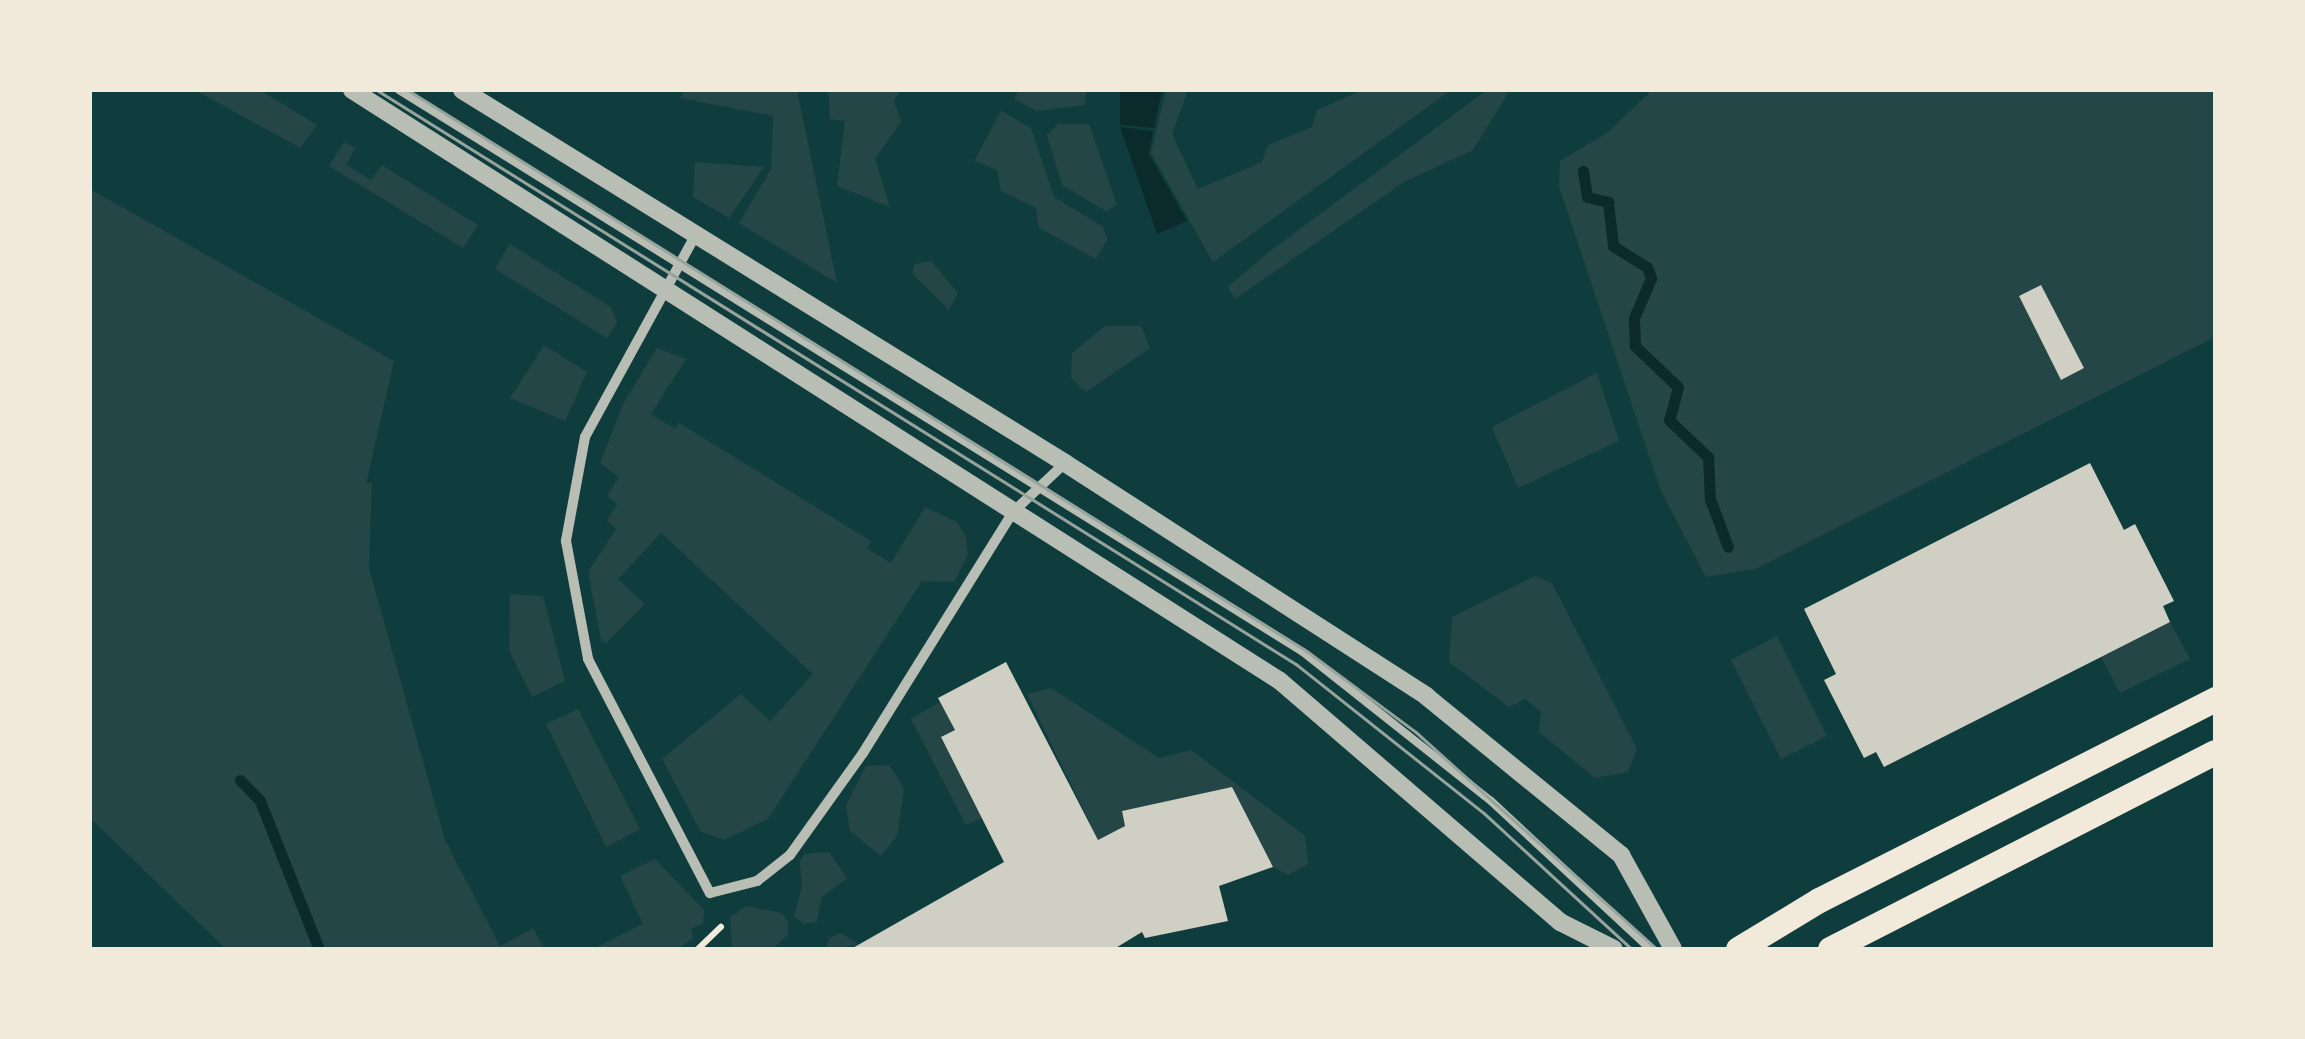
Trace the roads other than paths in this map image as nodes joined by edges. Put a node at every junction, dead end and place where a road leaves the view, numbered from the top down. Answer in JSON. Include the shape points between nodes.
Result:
{"nodes":[{"id":1,"x":352,"y":90,"type":"edge"},
{"id":2,"x":398,"y":90,"type":"edge"},
{"id":3,"x":462,"y":90,"type":"edge"},
{"id":4,"x":696,"y":236,"type":"junction"},
{"id":5,"x":680,"y":262,"type":"junction"},
{"id":6,"x":666,"y":290,"type":"junction"},
{"id":7,"x":1064,"y":463,"type":"junction"},
{"id":8,"x":1040,"y":485,"type":"junction"},
{"id":9,"x":1013,"y":512,"type":"junction"},
{"id":10,"x":2215,"y":699,"type":"edge"},
{"id":11,"x":2215,"y":752,"type":"edge"},
{"id":12,"x":1614,"y":949,"type":"edge"},
{"id":13,"x":1650,"y":949,"type":"edge"},
{"id":14,"x":1673,"y":949,"type":"edge"},
{"id":15,"x":1738,"y":949,"type":"edge"},
{"id":16,"x":1830,"y":949,"type":"edge"}],
"edges":[{"from":1,"to":6,"type":"street"},
{"from":2,"to":5,"type":"lane"},
{"from":3,"to":4,"type":"street"},
{"from":4,"to":5,"type":"street"},
{"from":4,"to":7,"type":"street"},
{"from":5,"to":6,"type":"street"},
{"from":5,"to":8,"type":"lane"},
{"from":6,"to":9,"type":"street"},
{"from":6,"to":9,"type":"street","via":[[585,437],[566,541],[576,618],[596,680],[710,893],[757,881],[790,855],[863,753]]},
{"from":7,"to":8,"type":"street"},
{"from":7,"to":14,"type":"street","via":[[1426,696],[1620,856]]},
{"from":8,"to":9,"type":"street"},
{"from":8,"to":13,"type":"lane","via":[[1350,688],[1491,800]]},
{"from":9,"to":12,"type":"street","via":[[1280,682],[1560,922]]},
{"from":10,"to":15,"type":"main road","via":[[1819,900]]},
{"from":11,"to":16,"type":"main road"}]}
